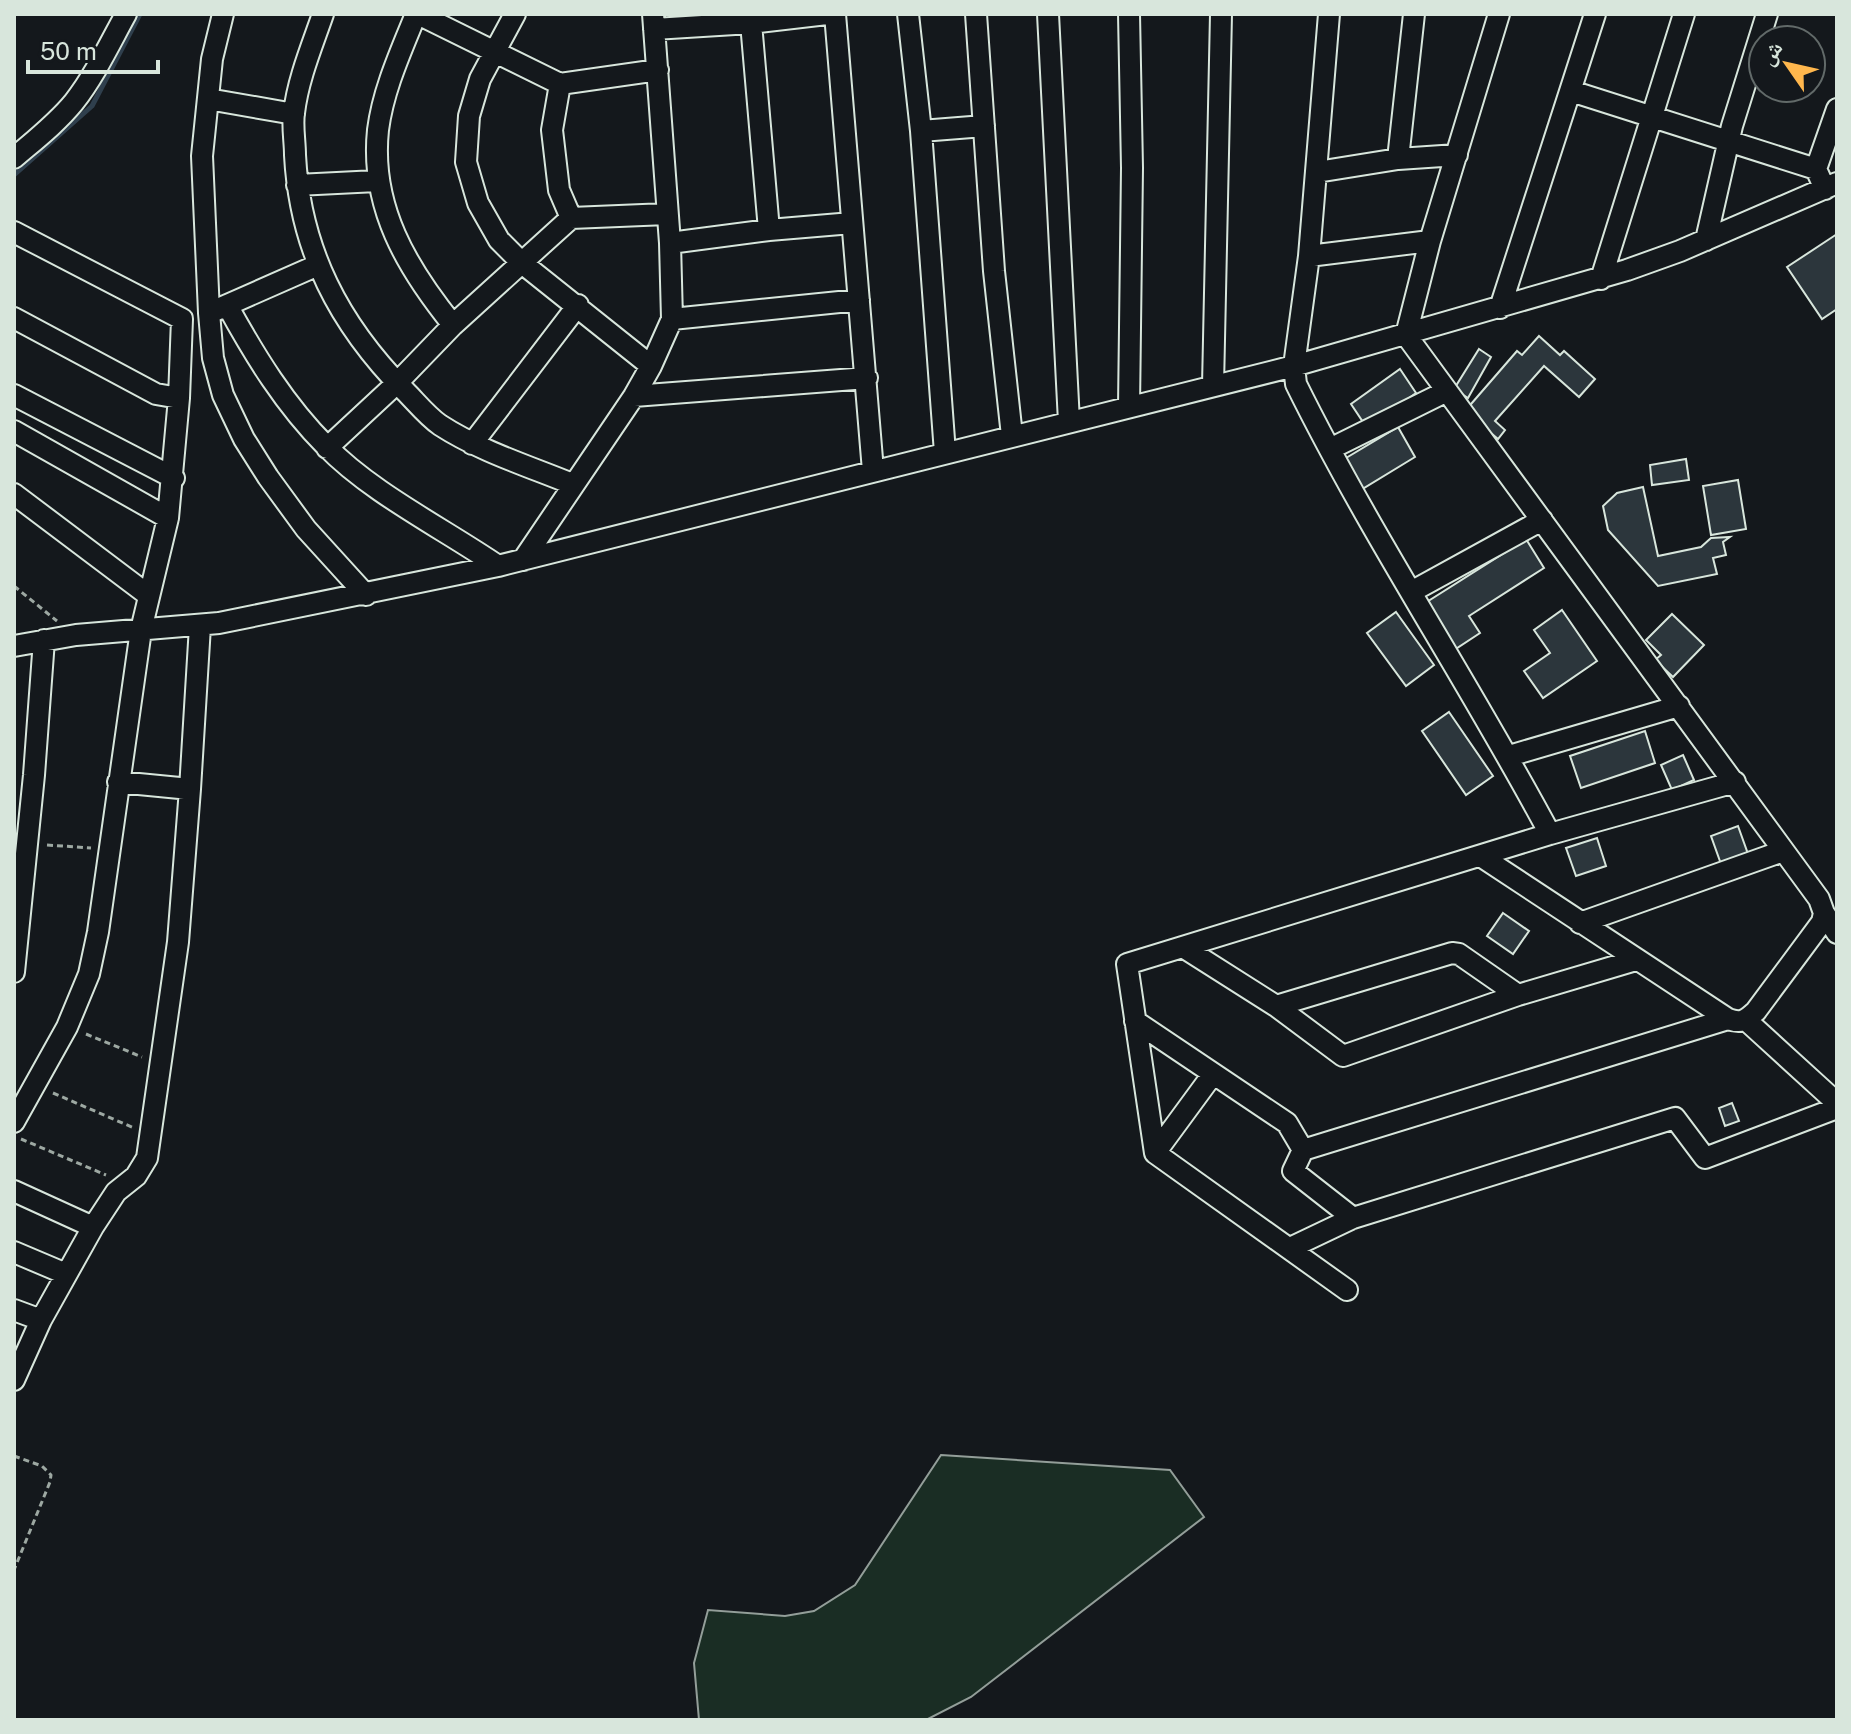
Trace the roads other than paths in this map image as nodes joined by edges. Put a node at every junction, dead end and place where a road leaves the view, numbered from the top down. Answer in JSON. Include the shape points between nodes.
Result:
{"nodes":[{"id":1,"x":126,"y":14,"type":"edge"},
{"id":2,"x":223,"y":14,"type":"edge"},
{"id":3,"x":323,"y":14,"type":"edge"},
{"id":4,"x":417,"y":14,"type":"edge"},
{"id":5,"x":515,"y":14,"type":"edge"},
{"id":6,"x":827,"y":14,"type":"edge"},
{"id":7,"x":835,"y":14,"type":"edge"},
{"id":8,"x":908,"y":14,"type":"edge"},
{"id":9,"x":976,"y":14,"type":"edge"},
{"id":10,"x":1048,"y":14,"type":"edge"},
{"id":11,"x":1129,"y":14,"type":"edge"},
{"id":12,"x":1221,"y":14,"type":"edge"},
{"id":13,"x":1329,"y":14,"type":"edge"},
{"id":14,"x":1414,"y":14,"type":"edge"},
{"id":15,"x":1499,"y":14,"type":"edge"},
{"id":16,"x":1595,"y":14,"type":"edge"},
{"id":17,"x":1684,"y":14,"type":"edge"},
{"id":18,"x":1767,"y":14,"type":"edge"},
{"id":19,"x":653,"y":21,"type":"edge"},
{"id":20,"x":751,"y":23,"type":"junction"},
{"id":21,"x":493,"y":53,"type":"junction"},
{"id":22,"x":658,"y":70,"type":"junction"},
{"id":23,"x":560,"y":84,"type":"junction"},
{"id":24,"x":1571,"y":91,"type":"junction"},
{"id":25,"x":208,"y":99,"type":"junction"},
{"id":26,"x":1837,"y":109,"type":"edge"},
{"id":27,"x":294,"y":114,"type":"junction"},
{"id":28,"x":1650,"y":118,"type":"junction"},
{"id":29,"x":984,"y":126,"type":"junction"},
{"id":30,"x":921,"y":131,"type":"junction"},
{"id":31,"x":1729,"y":143,"type":"junction"},
{"id":32,"x":1457,"y":155,"type":"junction"},
{"id":33,"x":14,"y":158,"type":"edge"},
{"id":34,"x":1398,"y":159,"type":"junction"},
{"id":35,"x":1816,"y":169,"type":"junction"},
{"id":36,"x":1317,"y":172,"type":"junction"},
{"id":37,"x":377,"y":181,"type":"junction"},
{"id":38,"x":297,"y":185,"type":"junction"},
{"id":39,"x":1831,"y":186,"type":"edge"},
{"id":40,"x":667,"y":214,"type":"junction"},
{"id":41,"x":571,"y":218,"type":"junction"},
{"id":42,"x":852,"y":223,"type":"junction"},
{"id":43,"x":769,"y":230,"type":"junction"},
{"id":44,"x":14,"y":232,"type":"edge"},
{"id":45,"x":1706,"y":240,"type":"junction"},
{"id":46,"x":1430,"y":241,"type":"junction"},
{"id":47,"x":670,"y":243,"type":"junction"},
{"id":48,"x":1309,"y":256,"type":"junction"},
{"id":49,"x":522,"y":263,"type":"junction"},
{"id":50,"x":318,"y":265,"type":"junction"},
{"id":51,"x":1601,"y":279,"type":"junction"},
{"id":52,"x":859,"y":300,"type":"junction"},
{"id":53,"x":578,"y":305,"type":"junction"},
{"id":54,"x":1500,"y":308,"type":"junction"},
{"id":55,"x":218,"y":309,"type":"junction"},
{"id":56,"x":14,"y":318,"type":"edge"},
{"id":57,"x":672,"y":319,"type":"junction"},
{"id":58,"x":453,"y":325,"type":"junction"},
{"id":59,"x":1406,"y":335,"type":"junction"},
{"id":60,"x":651,"y":366,"type":"junction"},
{"id":61,"x":1294,"y":366,"type":"junction"},
{"id":62,"x":867,"y":378,"type":"junction"},
{"id":63,"x":397,"y":383,"type":"junction"},
{"id":64,"x":1213,"y":386,"type":"junction"},
{"id":65,"x":1447,"y":391,"type":"junction"},
{"id":66,"x":14,"y":395,"type":"edge"},
{"id":67,"x":634,"y":396,"type":"junction"},
{"id":68,"x":179,"y":398,"type":"junction"},
{"id":69,"x":1129,"y":407,"type":"junction"},
{"id":70,"x":1069,"y":422,"type":"junction"},
{"id":71,"x":14,"y":431,"type":"edge"},
{"id":72,"x":1012,"y":436,"type":"junction"},
{"id":73,"x":472,"y":444,"type":"junction"},
{"id":74,"x":327,"y":448,"type":"junction"},
{"id":75,"x":1330,"y":449,"type":"junction"},
{"id":76,"x":945,"y":453,"type":"junction"},
{"id":77,"x":873,"y":471,"type":"junction"},
{"id":78,"x":174,"y":478,"type":"junction"},
{"id":79,"x":572,"y":484,"type":"junction"},
{"id":80,"x":14,"y":494,"type":"edge"},
{"id":81,"x":168,"y":518,"type":"junction"},
{"id":82,"x":1542,"y":520,"type":"junction"},
{"id":83,"x":523,"y":560,"type":"junction"},
{"id":84,"x":498,"y":566,"type":"junction"},
{"id":85,"x":1411,"y":592,"type":"junction"},
{"id":86,"x":148,"y":595,"type":"junction"},
{"id":87,"x":366,"y":595,"type":"junction"},
{"id":88,"x":200,"y":626,"type":"junction"},
{"id":89,"x":141,"y":630,"type":"junction"},
{"id":90,"x":44,"y":640,"type":"junction"},
{"id":91,"x":14,"y":646,"type":"edge"},
{"id":92,"x":1679,"y":706,"type":"junction"},
{"id":93,"x":1509,"y":756,"type":"junction"},
{"id":94,"x":118,"y":782,"type":"junction"},
{"id":95,"x":1735,"y":782,"type":"junction"},
{"id":96,"x":190,"y":789,"type":"junction"},
{"id":97,"x":1550,"y":834,"type":"junction"},
{"id":98,"x":1783,"y":851,"type":"junction"},
{"id":99,"x":1482,"y":857,"type":"junction"},
{"id":100,"x":1824,"y":913,"type":"junction"},
{"id":101,"x":1580,"y":923,"type":"junction"},
{"id":102,"x":1837,"y":933,"type":"edge"},
{"id":103,"x":1183,"y":947,"type":"junction"},
{"id":104,"x":1636,"y":960,"type":"junction"},
{"id":105,"x":14,"y":972,"type":"edge"},
{"id":106,"x":1518,"y":995,"type":"junction"},
{"id":107,"x":1276,"y":1006,"type":"junction"},
{"id":108,"x":1737,"y":1020,"type":"junction"},
{"id":109,"x":1135,"y":1021,"type":"junction"},
{"id":110,"x":1213,"y":1074,"type":"junction"},
{"id":111,"x":1837,"y":1106,"type":"edge"},
{"id":112,"x":15,"y":1122,"type":"edge"},
{"id":113,"x":1303,"y":1150,"type":"junction"},
{"id":114,"x":1155,"y":1153,"type":"junction"},
{"id":115,"x":14,"y":1191,"type":"edge"},
{"id":116,"x":1353,"y":1218,"type":"junction"},
{"id":117,"x":93,"y":1227,"type":"junction"},
{"id":118,"x":1290,"y":1248,"type":"junction"},
{"id":119,"x":14,"y":1252,"type":"edge"},
{"id":120,"x":66,"y":1274,"type":"junction"},
{"id":121,"x":1347,"y":1290,"type":"dead end"},
{"id":122,"x":14,"y":1310,"type":"edge"},
{"id":123,"x":41,"y":1320,"type":"junction"},
{"id":124,"x":14,"y":1380,"type":"edge"}],
"edges":[{"from":1,"to":33,"type":"street","via":[[75,101]]},
{"from":2,"to":25,"type":"street"},
{"from":3,"to":27,"type":"street"},
{"from":4,"to":21,"type":"street"},
{"from":4,"to":37,"type":"street","via":[[392,74],[378,129]]},
{"from":5,"to":21,"type":"street"},
{"from":6,"to":20,"type":"street"},
{"from":7,"to":42,"type":"street"},
{"from":8,"to":30,"type":"street"},
{"from":9,"to":29,"type":"street"},
{"from":10,"to":70,"type":"street"},
{"from":11,"to":69,"type":"street"},
{"from":12,"to":64,"type":"street"},
{"from":13,"to":36,"type":"street"},
{"from":14,"to":34,"type":"street"},
{"from":15,"to":32,"type":"street"},
{"from":16,"to":24,"type":"street"},
{"from":17,"to":28,"type":"street"},
{"from":18,"to":31,"type":"street"},
{"from":19,"to":20,"type":"street"},
{"from":19,"to":22,"type":"street"},
{"from":20,"to":43,"type":"street"},
{"from":21,"to":23,"type":"street"},
{"from":21,"to":49,"type":"street","via":[[469,116],[466,162],[478,203],[499,240]]},
{"from":22,"to":23,"type":"street"},
{"from":22,"to":40,"type":"street"},
{"from":23,"to":41,"type":"street","via":[[552,130],[559,190]]},
{"from":24,"to":28,"type":"street"},
{"from":24,"to":54,"type":"street"},
{"from":25,"to":27,"type":"street"},
{"from":25,"to":55,"type":"street","via":[[202,156]]},
{"from":26,"to":35,"type":"street"},
{"from":27,"to":38,"type":"street"},
{"from":28,"to":31,"type":"street"},
{"from":28,"to":51,"type":"street"},
{"from":29,"to":30,"type":"street"},
{"from":29,"to":72,"type":"street"},
{"from":30,"to":76,"type":"street"},
{"from":31,"to":35,"type":"street"},
{"from":31,"to":45,"type":"street"},
{"from":32,"to":34,"type":"street"},
{"from":32,"to":46,"type":"street"},
{"from":34,"to":36,"type":"street"},
{"from":35,"to":39,"type":"street"},
{"from":36,"to":48,"type":"street"},
{"from":37,"to":38,"type":"street"},
{"from":37,"to":58,"type":"street","via":[[395,236],[421,286]]},
{"from":38,"to":50,"type":"street"},
{"from":39,"to":45,"type":"street"},
{"from":40,"to":41,"type":"street"},
{"from":40,"to":47,"type":"street"},
{"from":41,"to":49,"type":"street"},
{"from":42,"to":43,"type":"street"},
{"from":42,"to":52,"type":"street"},
{"from":43,"to":47,"type":"street"},
{"from":44,"to":68,"type":"street","via":[[182,319]]},
{"from":45,"to":51,"type":"street"},
{"from":46,"to":48,"type":"street"},
{"from":46,"to":59,"type":"street"},
{"from":47,"to":57,"type":"street"},
{"from":48,"to":61,"type":"street"},
{"from":49,"to":53,"type":"street"},
{"from":49,"to":58,"type":"street"},
{"from":50,"to":55,"type":"street"},
{"from":50,"to":63,"type":"street","via":[[363,346]]},
{"from":51,"to":54,"type":"street"},
{"from":52,"to":57,"type":"street"},
{"from":52,"to":62,"type":"street"},
{"from":53,"to":60,"type":"street"},
{"from":53,"to":73,"type":"street"},
{"from":54,"to":59,"type":"street"},
{"from":55,"to":74,"type":"street"},
{"from":55,"to":87,"type":"street","via":[[213,358],[244,439],[306,529]]},
{"from":56,"to":68,"type":"street","via":[[156,394]]},
{"from":57,"to":60,"type":"street"},
{"from":58,"to":63,"type":"street"},
{"from":59,"to":61,"type":"street"},
{"from":59,"to":65,"type":"street"},
{"from":60,"to":67,"type":"street"},
{"from":61,"to":64,"type":"street"},
{"from":61,"to":75,"type":"street","via":[[1296,384]]},
{"from":62,"to":67,"type":"street"},
{"from":62,"to":77,"type":"street"},
{"from":63,"to":73,"type":"street","via":[[437,423]]},
{"from":63,"to":74,"type":"street"},
{"from":64,"to":69,"type":"street"},
{"from":65,"to":75,"type":"street"},
{"from":65,"to":82,"type":"street"},
{"from":66,"to":78,"type":"street"},
{"from":67,"to":79,"type":"street"},
{"from":68,"to":78,"type":"street"},
{"from":69,"to":70,"type":"street"},
{"from":70,"to":72,"type":"street"},
{"from":71,"to":81,"type":"street"},
{"from":72,"to":76,"type":"street"},
{"from":73,"to":79,"type":"street"},
{"from":74,"to":84,"type":"street","via":[[385,493]]},
{"from":75,"to":85,"type":"street"},
{"from":76,"to":77,"type":"street"},
{"from":77,"to":83,"type":"street"},
{"from":78,"to":81,"type":"street"},
{"from":79,"to":83,"type":"street"},
{"from":80,"to":86,"type":"street"},
{"from":81,"to":86,"type":"street"},
{"from":82,"to":85,"type":"street"},
{"from":82,"to":92,"type":"street"},
{"from":83,"to":84,"type":"street"},
{"from":84,"to":87,"type":"street"},
{"from":85,"to":93,"type":"street"},
{"from":86,"to":89,"type":"street"},
{"from":87,"to":88,"type":"street"},
{"from":88,"to":89,"type":"street"},
{"from":88,"to":96,"type":"street"},
{"from":89,"to":90,"type":"street"},
{"from":89,"to":94,"type":"street"},
{"from":90,"to":91,"type":"street"},
{"from":90,"to":105,"type":"street"},
{"from":92,"to":93,"type":"street"},
{"from":92,"to":95,"type":"street"},
{"from":93,"to":97,"type":"street"},
{"from":94,"to":96,"type":"street"},
{"from":94,"to":112,"type":"street","via":[[89,974],[67,1027]]},
{"from":95,"to":97,"type":"street"},
{"from":95,"to":98,"type":"street"},
{"from":96,"to":117,"type":"street","via":[[178,942],[147,1158]]},
{"from":97,"to":99,"type":"street"},
{"from":98,"to":100,"type":"street"},
{"from":98,"to":101,"type":"street"},
{"from":99,"to":101,"type":"street"},
{"from":99,"to":103,"type":"street"},
{"from":100,"to":102,"type":"street"},
{"from":100,"to":108,"type":"street","via":[[1756,1011]]},
{"from":101,"to":104,"type":"street"},
{"from":103,"to":107,"type":"street"},
{"from":103,"to":109,"type":"street","via":[[1127,964]]},
{"from":104,"to":106,"type":"street"},
{"from":104,"to":108,"type":"street"},
{"from":106,"to":107,"type":"street","via":[[1452,953]]},
{"from":106,"to":107,"type":"street","via":[[1343,1056]]},
{"from":108,"to":111,"type":"street"},
{"from":108,"to":113,"type":"street"},
{"from":109,"to":110,"type":"street"},
{"from":109,"to":114,"type":"street"},
{"from":110,"to":113,"type":"street","via":[[1287,1123]]},
{"from":110,"to":114,"type":"street"},
{"from":111,"to":116,"type":"street","via":[[1705,1158],[1675,1118]]},
{"from":113,"to":116,"type":"street","via":[[1293,1171]]},
{"from":114,"to":118,"type":"street"},
{"from":115,"to":117,"type":"street"},
{"from":116,"to":118,"type":"street"},
{"from":117,"to":120,"type":"street"},
{"from":118,"to":121,"type":"street"},
{"from":119,"to":120,"type":"street"},
{"from":120,"to":123,"type":"street"},
{"from":122,"to":123,"type":"street"},
{"from":123,"to":124,"type":"street"}]}
